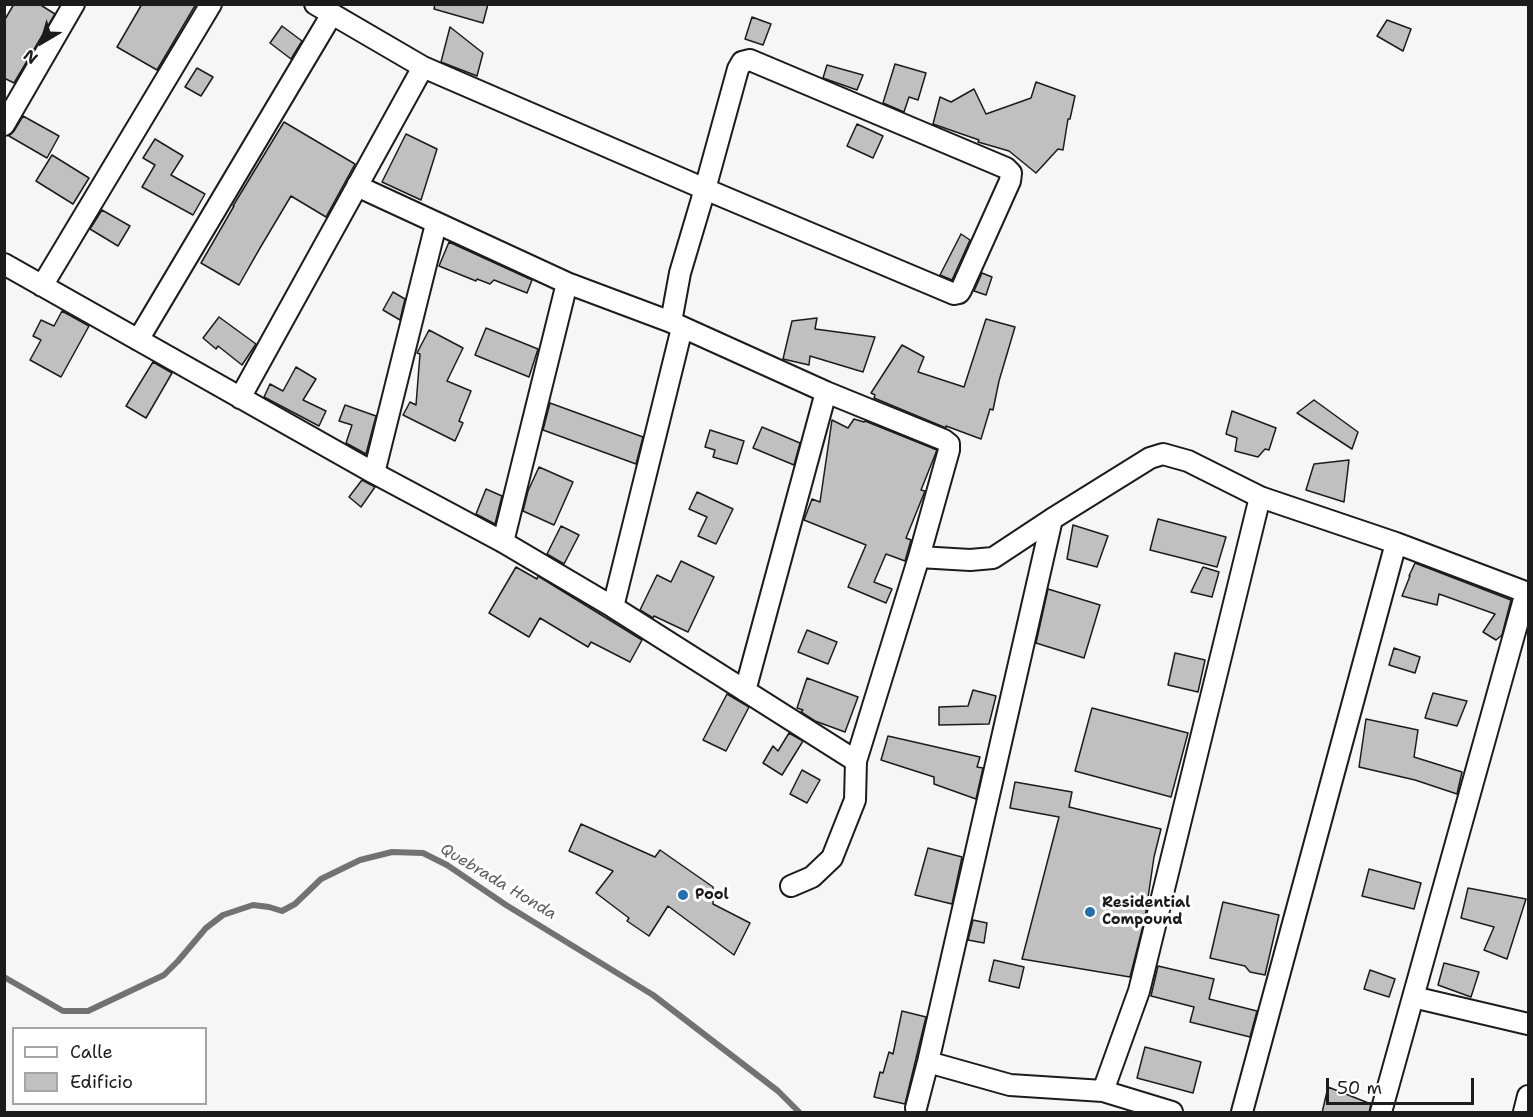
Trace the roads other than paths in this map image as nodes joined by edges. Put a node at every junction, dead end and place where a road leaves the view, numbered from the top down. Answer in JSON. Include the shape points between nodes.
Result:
{"nodes":[{"id":1,"x":74,"y":4,"type":"edge"},
{"id":2,"x":211,"y":4,"type":"edge"},
{"id":3,"x":324,"y":9,"type":"edge"},
{"id":4,"x":423,"y":67,"type":"junction"},
{"id":5,"x":4,"y":125,"type":"edge"},
{"id":6,"x":357,"y":186,"type":"junction"},
{"id":7,"x":705,"y":189,"type":"junction"},
{"id":8,"x":436,"y":224,"type":"junction"},
{"id":9,"x":4,"y":264,"type":"edge"},
{"id":10,"x":567,"y":283,"type":"junction"},
{"id":11,"x":42,"y":286,"type":"junction"},
{"id":12,"x":676,"y":325,"type":"junction"},
{"id":13,"x":138,"y":340,"type":"junction"},
{"id":14,"x":826,"y":392,"type":"junction"},
{"id":15,"x":240,"y":398,"type":"junction"},
{"id":16,"x":374,"y":473,"type":"junction"},
{"id":17,"x":1260,"y":496,"type":"junction"},
{"id":18,"x":1052,"y":519,"type":"junction"},
{"id":19,"x":503,"y":542,"type":"junction"},
{"id":20,"x":1396,"y":543,"type":"junction"},
{"id":21,"x":919,"y":557,"type":"junction"},
{"id":22,"x":1527,"y":592,"type":"edge"},
{"id":23,"x":613,"y":607,"type":"junction"},
{"id":24,"x":745,"y":691,"type":"junction"},
{"id":25,"x":856,"y":760,"type":"junction"},
{"id":26,"x":791,"y":886,"type":"dead end"},
{"id":27,"x":1413,"y":997,"type":"junction"},
{"id":28,"x":1528,"y":1024,"type":"edge"},
{"id":29,"x":928,"y":1062,"type":"junction"},
{"id":30,"x":1103,"y":1090,"type":"junction"},
{"id":31,"x":1528,"y":1096,"type":"edge"},
{"id":32,"x":916,"y":1108,"type":"dead end"},
{"id":33,"x":1172,"y":1113,"type":"edge"},
{"id":34,"x":1242,"y":1113,"type":"edge"},
{"id":35,"x":1381,"y":1113,"type":"edge"},
{"id":36,"x":1524,"y":1113,"type":"edge"}],
"edges":[{"from":1,"to":5,"type":"street"},
{"from":2,"to":11,"type":"street"},
{"from":3,"to":4,"type":"street"},
{"from":3,"to":13,"type":"street"},
{"from":4,"to":6,"type":"street"},
{"from":4,"to":7,"type":"street"},
{"from":6,"to":8,"type":"street"},
{"from":6,"to":15,"type":"street"},
{"from":7,"to":7,"type":"street","via":[[738,69],[742,62],[750,60],[1011,173],[961,290],[954,294]]},
{"from":7,"to":12,"type":"street","via":[[680,273]]},
{"from":8,"to":10,"type":"street"},
{"from":8,"to":16,"type":"street"},
{"from":9,"to":11,"type":"street"},
{"from":10,"to":12,"type":"street"},
{"from":10,"to":19,"type":"street"},
{"from":11,"to":13,"type":"street"},
{"from":12,"to":14,"type":"street"},
{"from":12,"to":23,"type":"street"},
{"from":13,"to":15,"type":"street"},
{"from":14,"to":21,"type":"street","via":[[949,444]]},
{"from":14,"to":24,"type":"street"},
{"from":15,"to":16,"type":"street"},
{"from":16,"to":19,"type":"street"},
{"from":17,"to":18,"type":"street","via":[[1188,461],[1163,454],[1150,458]]},
{"from":17,"to":20,"type":"street"},
{"from":17,"to":30,"type":"street","via":[[1139,991]]},
{"from":18,"to":21,"type":"street","via":[[993,558]]},
{"from":18,"to":29,"type":"street"},
{"from":19,"to":23,"type":"street"},
{"from":20,"to":22,"type":"street"},
{"from":20,"to":34,"type":"street"},
{"from":21,"to":25,"type":"street"},
{"from":22,"to":27,"type":"street"},
{"from":23,"to":24,"type":"street"},
{"from":24,"to":25,"type":"street"},
{"from":25,"to":26,"type":"street","via":[[855,800],[832,858],[812,877]]},
{"from":27,"to":28,"type":"street"},
{"from":27,"to":35,"type":"street"},
{"from":29,"to":30,"type":"street","via":[[1010,1085]]},
{"from":29,"to":32,"type":"street"},
{"from":30,"to":33,"type":"street"},
{"from":31,"to":36,"type":"street"}]}
